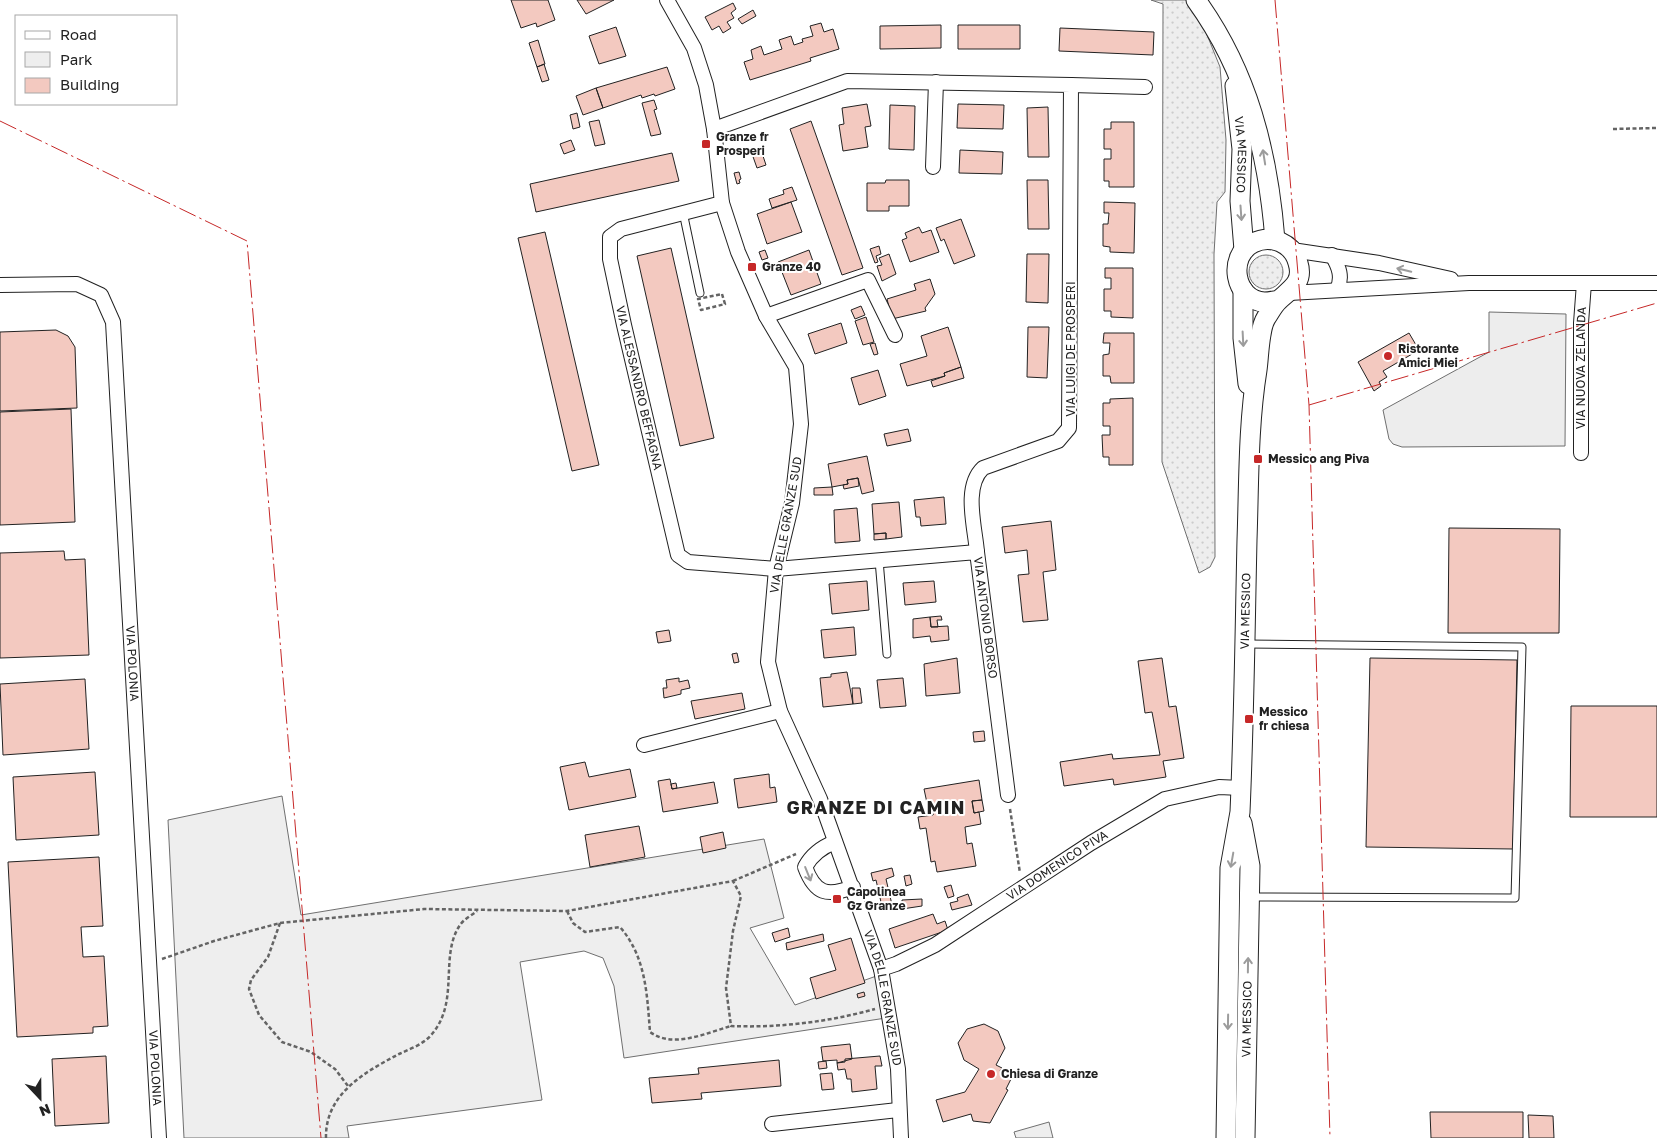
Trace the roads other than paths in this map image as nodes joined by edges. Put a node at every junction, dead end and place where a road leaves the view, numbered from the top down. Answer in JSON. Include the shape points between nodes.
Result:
{"nodes":[{"id":1,"x":667,"y":0,"type":"edge"},
{"id":2,"x":1196,"y":0,"type":"edge"},
{"id":3,"x":1232,"y":60,"type":"junction"},
{"id":4,"x":936,"y":82,"type":"junction"},
{"id":5,"x":1071,"y":85,"type":"junction"},
{"id":6,"x":1146,"y":87,"type":"dead end"},
{"id":7,"x":714,"y":129,"type":"junction"},
{"id":8,"x":933,"y":167,"type":"dead end"},
{"id":9,"x":722,"y":203,"type":"junction"},
{"id":10,"x":683,"y":212,"type":"junction"},
{"id":11,"x":1275,"y":240,"type":"junction"},
{"id":12,"x":1244,"y":250,"type":"junction"},
{"id":13,"x":1292,"y":250,"type":"junction"},
{"id":14,"x":1332,"y":255,"type":"junction"},
{"id":15,"x":1469,"y":283,"type":"junction"},
{"id":16,"x":1584,"y":283,"type":"junction"},
{"id":17,"x":1657,"y":283,"type":"edge"},
{"id":18,"x":0,"y":286,"type":"edge"},
{"id":19,"x":1243,"y":290,"type":"junction"},
{"id":20,"x":1337,"y":290,"type":"junction"},
{"id":21,"x":700,"y":293,"type":"dead end"},
{"id":22,"x":1284,"y":297,"type":"junction"},
{"id":23,"x":766,"y":316,"type":"junction"},
{"id":24,"x":895,"y":335,"type":"dead end"},
{"id":25,"x":1251,"y":410,"type":"junction"},
{"id":26,"x":1581,"y":453,"type":"dead end"},
{"id":27,"x":977,"y":552,"type":"junction"},
{"id":28,"x":879,"y":560,"type":"junction"},
{"id":29,"x":776,"y":569,"type":"junction"},
{"id":30,"x":1246,"y":644,"type":"junction"},
{"id":31,"x":887,"y":654,"type":"dead end"},
{"id":32,"x":780,"y":711,"type":"junction"},
{"id":33,"x":644,"y":745,"type":"dead end"},
{"id":34,"x":1241,"y":788,"type":"junction"},
{"id":35,"x":1008,"y":795,"type":"road end"},
{"id":36,"x":1240,"y":812,"type":"junction"},
{"id":37,"x":835,"y":842,"type":"junction"},
{"id":38,"x":853,"y":887,"type":"junction"},
{"id":39,"x":1250,"y":898,"type":"junction"},
{"id":40,"x":880,"y":969,"type":"junction"},
{"id":41,"x":1245,"y":1101,"type":"junction"},
{"id":42,"x":898,"y":1110,"type":"junction"},
{"id":43,"x":772,"y":1124,"type":"dead end"},
{"id":44,"x":159,"y":1138,"type":"edge"},
{"id":45,"x":901,"y":1138,"type":"edge"},
{"id":46,"x":1226,"y":1138,"type":"edge"},
{"id":47,"x":1245,"y":1138,"type":"edge"},
{"id":48,"x":1255,"y":1138,"type":"edge"}],
"edges":[{"from":1,"to":7,"type":"street","name":"VIA DELLE GRANZE SUD","via":[[694,48],[706,85]]},
{"from":2,"to":3,"type":"street","name":"VIA MESSICO"},
{"from":11,"to":3,"type":"street","name":"VIA MESSICO","one_way":true,"via":[[1262,144]]},
{"from":3,"to":12,"type":"street","name":"VIA MESSICO","one_way":true,"via":[[1242,149],[1240,201]]},
{"from":4,"to":5,"type":"street"},
{"from":4,"to":7,"type":"street","via":[[847,81]]},
{"from":4,"to":8,"type":"street"},
{"from":5,"to":6,"type":"street"},
{"from":5,"to":27,"type":"street","name":"VIA LUIGI DE PROSPERI","via":[[1071,420],[1069,428],[1058,441],[983,468],[976,475],[972,492]]},
{"from":7,"to":9,"type":"street","name":"VIA DELLE GRANZE SUD"},
{"from":9,"to":10,"type":"street","name":"VIA ALESSANDRO BEFFAGNA"},
{"from":9,"to":23,"type":"street","name":"VIA DELLE GRANZE SUD","via":[[738,252]]},
{"from":10,"to":21,"type":"lane"},
{"from":10,"to":29,"type":"street","name":"VIA ALESSANDRO BEFFAGNA","via":[[621,229],[610,237],[610,259],[678,555],[688,562]]},
{"from":11,"to":12,"type":"street","via":[[1253,243]]},
{"from":11,"to":13,"type":"street"},
{"from":12,"to":19,"type":"street","name":"VIA MESSICO","via":[[1238,259],[1236,272]]},
{"from":13,"to":14,"type":"street"},
{"from":13,"to":22,"type":"street","name":"VIA MESSICO","via":[[1299,273],[1297,282]]},
{"from":15,"to":14,"type":"street","one_way":true},
{"from":14,"to":20,"type":"street","via":[[1341,281]]},
{"from":15,"to":16,"type":"street"},
{"from":15,"to":20,"type":"street"},
{"from":16,"to":17,"type":"street"},
{"from":16,"to":26,"type":"street","name":"VIA NUOVA ZELANDA"},
{"from":18,"to":44,"type":"street","name":"VIA POLONIA","via":[[77,284],[101,295],[113,322]]},
{"from":19,"to":22,"type":"street","via":[[1264,302]]},
{"from":19,"to":25,"type":"street","name":"VIA MESSICO","one_way":true,"via":[[1243,338]]},
{"from":20,"to":22,"type":"street"},
{"from":22,"to":25,"type":"street","name":"VIA MESSICO","via":[[1264,320]]},
{"from":23,"to":24,"type":"street","via":[[868,280]]},
{"from":23,"to":29,"type":"street","name":"VIA DELLE GRANZE SUD","via":[[796,367],[801,424],[792,503]]},
{"from":25,"to":30,"type":"street","name":"VIA MESSICO"},
{"from":27,"to":28,"type":"street","name":"VIA ANTONIO BORSO"},
{"from":27,"to":35,"type":"street","name":"VIA ANTONIO BORSO"},
{"from":28,"to":29,"type":"street","name":"VIA ANTONIO BORSO"},
{"from":28,"to":31,"type":"lane"},
{"from":29,"to":32,"type":"street","name":"VIA DELLE GRANZE SUD","via":[[768,662]]},
{"from":30,"to":34,"type":"street","name":"VIA MESSICO"},
{"from":30,"to":39,"type":"lane","via":[[1522,647],[1515,898]]},
{"from":32,"to":33,"type":"street"},
{"from":32,"to":37,"type":"street","name":"VIA DELLE GRANZE SUD","via":[[820,799]]},
{"from":34,"to":36,"type":"street","name":"VIA MESSICO"},
{"from":34,"to":40,"type":"street","name":"VIA DOMENICO PIVA","via":[[1219,787],[1165,799],[935,945]]},
{"from":36,"to":39,"type":"street","name":"VIA MESSICO","via":[[1250,866]]},
{"from":36,"to":46,"type":"street","name":"VIA MESSICO","one_way":true,"via":[[1230,868]]},
{"from":37,"to":38,"type":"street","name":"VIA DELLE GRANZE SUD"},
{"from":37,"to":38,"type":"street","one_way":true,"via":[[819,851],[805,867],[810,880],[818,890],[839,892]]},
{"from":38,"to":40,"type":"street","name":"VIA DELLE GRANZE SUD"},
{"from":41,"to":39,"type":"street","name":"VIA MESSICO","one_way":true},
{"from":40,"to":42,"type":"street","name":"VIA DELLE GRANZE SUD","via":[[898,1069]]},
{"from":41,"to":47,"type":"street","name":"VIA MESSICO"},
{"from":41,"to":48,"type":"street"},
{"from":42,"to":43,"type":"street"},
{"from":42,"to":45,"type":"street","name":"VIA DELLE GRANZE SUD"}]}
